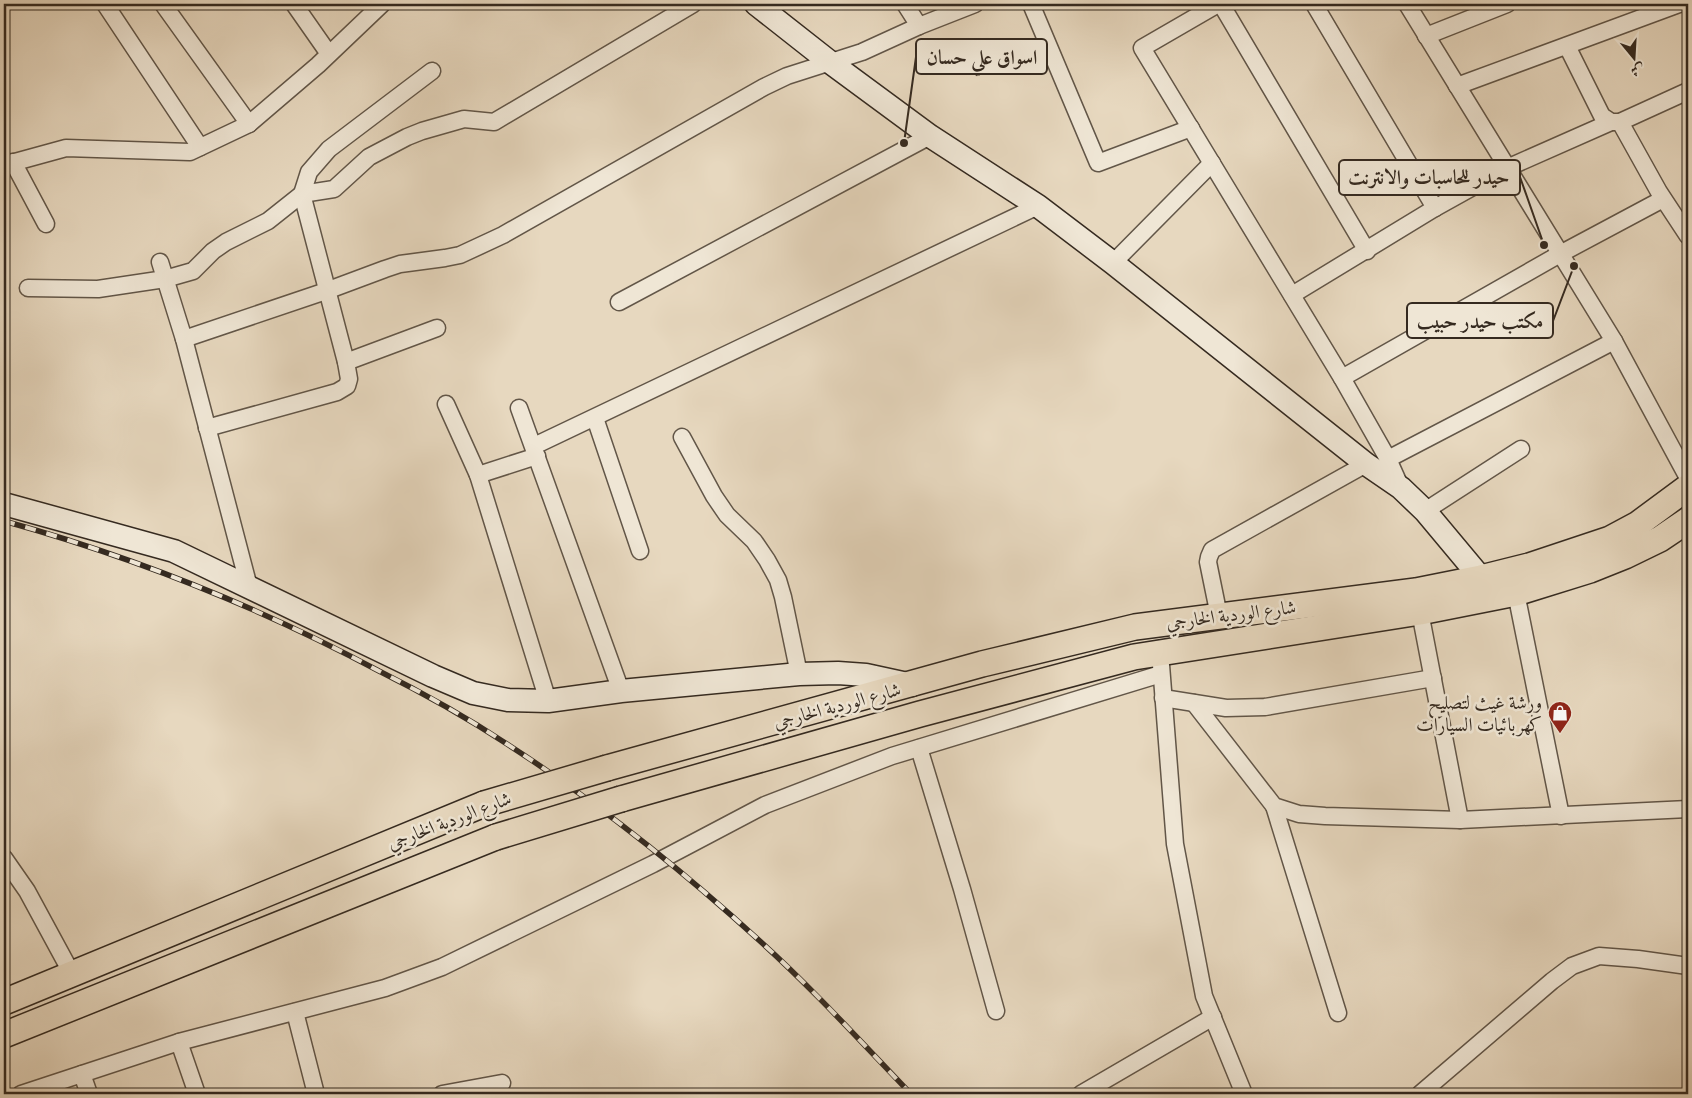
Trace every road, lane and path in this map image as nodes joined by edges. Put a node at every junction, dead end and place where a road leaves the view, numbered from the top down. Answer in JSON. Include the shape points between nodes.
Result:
{"nodes":[{"id":1,"x":105,"y":4,"type":"edge"},
{"id":2,"x":163,"y":4,"type":"edge"},
{"id":3,"x":294,"y":4,"type":"edge"},
{"id":4,"x":382,"y":4,"type":"edge"},
{"id":5,"x":693,"y":4,"type":"edge"},
{"id":6,"x":756,"y":4,"type":"edge"},
{"id":7,"x":905,"y":4,"type":"edge"},
{"id":8,"x":975,"y":4,"type":"edge"},
{"id":9,"x":1031,"y":4,"type":"edge"},
{"id":10,"x":1219,"y":4,"type":"edge"},
{"id":11,"x":1314,"y":4,"type":"edge"},
{"id":12,"x":1407,"y":4,"type":"edge"},
{"id":13,"x":1507,"y":4,"type":"edge"},
{"id":14,"x":1674,"y":5,"type":"edge"},
{"id":15,"x":919,"y":26,"type":"junction"},
{"id":16,"x":1426,"y":36,"type":"junction"},
{"id":17,"x":1567,"y":46,"type":"junction"},
{"id":18,"x":329,"y":54,"type":"junction"},
{"id":19,"x":831,"y":63,"type":"junction"},
{"id":20,"x":432,"y":71,"type":"dead end"},
{"id":21,"x":1456,"y":86,"type":"junction"},
{"id":22,"x":1688,"y":91,"type":"edge"},
{"id":23,"x":1616,"y":122,"type":"junction"},
{"id":24,"x":249,"y":124,"type":"junction"},
{"id":25,"x":1191,"y":128,"type":"junction"},
{"id":26,"x":930,"y":136,"type":"junction"},
{"id":27,"x":200,"y":147,"type":"junction"},
{"id":28,"x":8,"y":163,"type":"edge"},
{"id":29,"x":1212,"y":163,"type":"junction"},
{"id":30,"x":1507,"y":168,"type":"junction"},
{"id":31,"x":302,"y":194,"type":"junction"},
{"id":32,"x":1663,"y":199,"type":"junction"},
{"id":33,"x":1038,"y":206,"type":"junction"},
{"id":34,"x":1435,"y":208,"type":"junction"},
{"id":35,"x":1682,"y":214,"type":"edge"},
{"id":36,"x":46,"y":224,"type":"dead end"},
{"id":37,"x":1688,"y":236,"type":"edge"},
{"id":38,"x":1368,"y":250,"type":"junction"},
{"id":39,"x":1560,"y":254,"type":"junction"},
{"id":40,"x":160,"y":262,"type":"dead end"},
{"id":41,"x":1113,"y":263,"type":"junction"},
{"id":42,"x":165,"y":279,"type":"junction"},
{"id":43,"x":28,"y":288,"type":"dead end"},
{"id":44,"x":326,"y":291,"type":"junction"},
{"id":45,"x":1292,"y":295,"type":"junction"},
{"id":46,"x":619,"y":302,"type":"dead end"},
{"id":47,"x":437,"y":328,"type":"dead end"},
{"id":48,"x":184,"y":339,"type":"junction"},
{"id":49,"x":1614,"y":341,"type":"junction"},
{"id":50,"x":346,"y":362,"type":"junction"},
{"id":51,"x":1342,"y":378,"type":"junction"},
{"id":52,"x":446,"y":404,"type":"dead end"},
{"id":53,"x":519,"y":408,"type":"dead end"},
{"id":54,"x":595,"y":418,"type":"junction"},
{"id":55,"x":208,"y":428,"type":"junction"},
{"id":56,"x":682,"y":437,"type":"dead end"},
{"id":57,"x":1521,"y":449,"type":"dead end"},
{"id":58,"x":535,"y":451,"type":"junction"},
{"id":59,"x":1377,"y":461,"type":"junction"},
{"id":60,"x":478,"y":476,"type":"junction"},
{"id":61,"x":1688,"y":478,"type":"edge"},
{"id":62,"x":1688,"y":487,"type":"edge"},
{"id":63,"x":4,"y":504,"type":"edge"},
{"id":64,"x":1424,"y":511,"type":"junction"},
{"id":65,"x":1688,"y":520,"type":"edge"},
{"id":66,"x":640,"y":550,"type":"dead end"},
{"id":67,"x":1482,"y":578,"type":"junction"},
{"id":68,"x":249,"y":587,"type":"junction"},
{"id":69,"x":1516,"y":593,"type":"junction"},
{"id":70,"x":1420,"y":612,"type":"junction"},
{"id":71,"x":1212,"y":617,"type":"junction"},
{"id":72,"x":1135,"y":627,"type":"junction"},
{"id":73,"x":1200,"y":647,"type":"junction"},
{"id":74,"x":1134,"y":658,"type":"junction"},
{"id":75,"x":1160,"y":664,"type":"junction"},
{"id":76,"x":799,"y":674,"type":"junction"},
{"id":77,"x":1433,"y":678,"type":"junction"},
{"id":78,"x":912,"y":685,"type":"junction"},
{"id":79,"x":621,"y":691,"type":"junction"},
{"id":80,"x":1163,"y":698,"type":"junction"},
{"id":81,"x":548,"y":701,"type":"junction"},
{"id":82,"x":1194,"y":703,"type":"junction"},
{"id":83,"x":919,"y":748,"type":"junction"},
{"id":84,"x":1274,"y":806,"type":"junction"},
{"id":85,"x":1688,"y":809,"type":"edge"},
{"id":86,"x":1560,"y":816,"type":"junction"},
{"id":87,"x":1460,"y":820,"type":"junction"},
{"id":88,"x":4,"y":858,"type":"edge"},
{"id":89,"x":1688,"y":966,"type":"edge"},
{"id":90,"x":72,"y":974,"type":"junction"},
{"id":91,"x":4,"y":1002,"type":"edge"},
{"id":92,"x":295,"y":1012,"type":"junction"},
{"id":93,"x":996,"y":1012,"type":"dead end"},
{"id":94,"x":1338,"y":1013,"type":"dead end"},
{"id":95,"x":1213,"y":1016,"type":"junction"},
{"id":96,"x":4,"y":1035,"type":"edge"},
{"id":97,"x":178,"y":1042,"type":"junction"},
{"id":98,"x":82,"y":1074,"type":"junction"},
{"id":99,"x":502,"y":1083,"type":"dead end"},
{"id":100,"x":20,"y":1094,"type":"edge"},
{"id":101,"x":89,"y":1094,"type":"edge"},
{"id":102,"x":197,"y":1094,"type":"edge"},
{"id":103,"x":316,"y":1094,"type":"edge"},
{"id":104,"x":442,"y":1094,"type":"edge"},
{"id":105,"x":1081,"y":1094,"type":"edge"},
{"id":106,"x":1244,"y":1094,"type":"edge"},
{"id":107,"x":1420,"y":1094,"type":"edge"}],
"edges":[{"from":1,"to":27,"type":"street"},
{"from":2,"to":24,"type":"street"},
{"from":3,"to":18,"type":"street"},
{"from":4,"to":18,"type":"street"},
{"from":5,"to":31,"type":"street","via":[[494,122],[464,119],[422,131],[369,157],[334,189]]},
{"from":6,"to":19,"type":"street"},
{"from":7,"to":15,"type":"street"},
{"from":8,"to":15,"type":"street"},
{"from":9,"to":25,"type":"street","via":[[1098,163]]},
{"from":10,"to":25,"type":"street","via":[[1142,48]]},
{"from":10,"to":38,"type":"street"},
{"from":11,"to":34,"type":"street"},
{"from":12,"to":16,"type":"street"},
{"from":13,"to":16,"type":"street"},
{"from":14,"to":17,"type":"street"},
{"from":15,"to":19,"type":"street"},
{"from":16,"to":21,"type":"street"},
{"from":17,"to":21,"type":"street"},
{"from":17,"to":23,"type":"street","via":[[1602,116]]},
{"from":18,"to":24,"type":"street"},
{"from":19,"to":26,"type":"street"},
{"from":19,"to":44,"type":"street","via":[[787,76],[764,87],[480,246],[460,255],[392,266]]},
{"from":20,"to":31,"type":"street","via":[[329,149],[309,172]]},
{"from":21,"to":30,"type":"street"},
{"from":22,"to":23,"type":"street"},
{"from":23,"to":30,"type":"street"},
{"from":23,"to":32,"type":"street"},
{"from":24,"to":27,"type":"street"},
{"from":25,"to":29,"type":"street"},
{"from":26,"to":33,"type":"street"},
{"from":26,"to":46,"type":"street"},
{"from":27,"to":28,"type":"street","via":[[190,152],[66,148]]},
{"from":28,"to":36,"type":"street"},
{"from":29,"to":41,"type":"street"},
{"from":29,"to":45,"type":"street"},
{"from":30,"to":34,"type":"street"},
{"from":30,"to":39,"type":"street"},
{"from":31,"to":42,"type":"street","via":[[268,221],[213,251],[193,271]]},
{"from":31,"to":44,"type":"street"},
{"from":32,"to":35,"type":"street"},
{"from":32,"to":39,"type":"street"},
{"from":33,"to":41,"type":"street"},
{"from":33,"to":54,"type":"street"},
{"from":34,"to":38,"type":"street"},
{"from":35,"to":37,"type":"street"},
{"from":38,"to":45,"type":"street"},
{"from":39,"to":49,"type":"street"},
{"from":39,"to":51,"type":"street"},
{"from":40,"to":42,"type":"street"},
{"from":41,"to":59,"type":"street"},
{"from":42,"to":43,"type":"street","via":[[98,289]]},
{"from":42,"to":48,"type":"street"},
{"from":44,"to":48,"type":"street"},
{"from":44,"to":50,"type":"street"},
{"from":45,"to":51,"type":"street"},
{"from":47,"to":50,"type":"street"},
{"from":48,"to":55,"type":"street"},
{"from":49,"to":59,"type":"street"},
{"from":49,"to":61,"type":"street"},
{"from":50,"to":55,"type":"street","via":[[349,379],[342,390]]},
{"from":51,"to":59,"type":"street"},
{"from":52,"to":60,"type":"street"},
{"from":53,"to":58,"type":"street"},
{"from":54,"to":58,"type":"street"},
{"from":54,"to":66,"type":"street"},
{"from":55,"to":68,"type":"street"},
{"from":56,"to":76,"type":"street","via":[[714,496],[727,515],[754,541],[778,580]]},
{"from":57,"to":64,"type":"street"},
{"from":58,"to":60,"type":"street"},
{"from":58,"to":79,"type":"street"},
{"from":59,"to":64,"type":"street"},
{"from":59,"to":71,"type":"street","via":[[1212,550],[1208,562]]},
{"from":60,"to":81,"type":"street"},
{"from":62,"to":67,"type":"main road","name":"شارع الوردية الخارجي","via":[[1638,524],[1610,539]]},
{"from":63,"to":68,"type":"street","via":[[174,551]]},
{"from":64,"to":67,"type":"street"},
{"from":65,"to":69,"type":"main road","name":"شارع الوردية الخارجي","via":[[1625,556]]},
{"from":67,"to":71,"type":"main road","name":"شارع الوردية الخارجي","via":[[1416,591]]},
{"from":68,"to":81,"type":"street","via":[[473,693],[508,700]]},
{"from":69,"to":70,"type":"main road","name":"شارع الوردية الخارجي"},
{"from":69,"to":86,"type":"street"},
{"from":70,"to":73,"type":"main road","name":"شارع الوردية الخارجي"},
{"from":70,"to":77,"type":"street"},
{"from":71,"to":72,"type":"main road","name":"شارع الوردية الخارجي"},
{"from":71,"to":73,"type":"main road","via":[[1190,629],[1190,638]]},
{"from":72,"to":74,"type":"main road","via":[[1150,634],[1153,642],[1150,649]]},
{"from":72,"to":78,"type":"main road","name":"شارع الوردية الخارجي","via":[[1050,646]]},
{"from":73,"to":75,"type":"main road","name":"شارع الوردية الخارجي"},
{"from":74,"to":75,"type":"main road","name":"شارع الوردية الخارجي"},
{"from":74,"to":96,"type":"main road","name":"شارع الوردية الخارجي","bridge":true,"via":[[920,714],[496,837]]},
{"from":75,"to":80,"type":"street"},
{"from":75,"to":83,"type":"street"},
{"from":76,"to":78,"type":"street","via":[[866,675]]},
{"from":76,"to":79,"type":"street"},
{"from":77,"to":82,"type":"street","via":[[1264,707],[1226,708]]},
{"from":77,"to":87,"type":"street"},
{"from":78,"to":90,"type":"main road","name":"شارع الوردية الخارجي","bridge":true,"via":[[484,804]]},
{"from":79,"to":81,"type":"street"},
{"from":80,"to":82,"type":"street"},
{"from":80,"to":95,"type":"street","via":[[1176,844],[1204,996]]},
{"from":82,"to":84,"type":"street"},
{"from":83,"to":92,"type":"street","via":[[765,806],[442,967],[385,988]]},
{"from":83,"to":93,"type":"street"},
{"from":84,"to":87,"type":"street","via":[[1299,814],[1325,816]]},
{"from":84,"to":94,"type":"street"},
{"from":85,"to":86,"type":"street"},
{"from":86,"to":87,"type":"street"},
{"from":88,"to":90,"type":"street","via":[[27,891]]},
{"from":89,"to":107,"type":"street","via":[[1599,956],[1572,966]]},
{"from":90,"to":91,"type":"main road","name":"شارع الوردية الخارجي"},
{"from":92,"to":97,"type":"street"},
{"from":92,"to":103,"type":"street"},
{"from":95,"to":105,"type":"street"},
{"from":95,"to":106,"type":"street"},
{"from":97,"to":98,"type":"street"},
{"from":97,"to":102,"type":"street"},
{"from":98,"to":100,"type":"street"},
{"from":98,"to":101,"type":"street"},
{"from":99,"to":104,"type":"street"}]}
